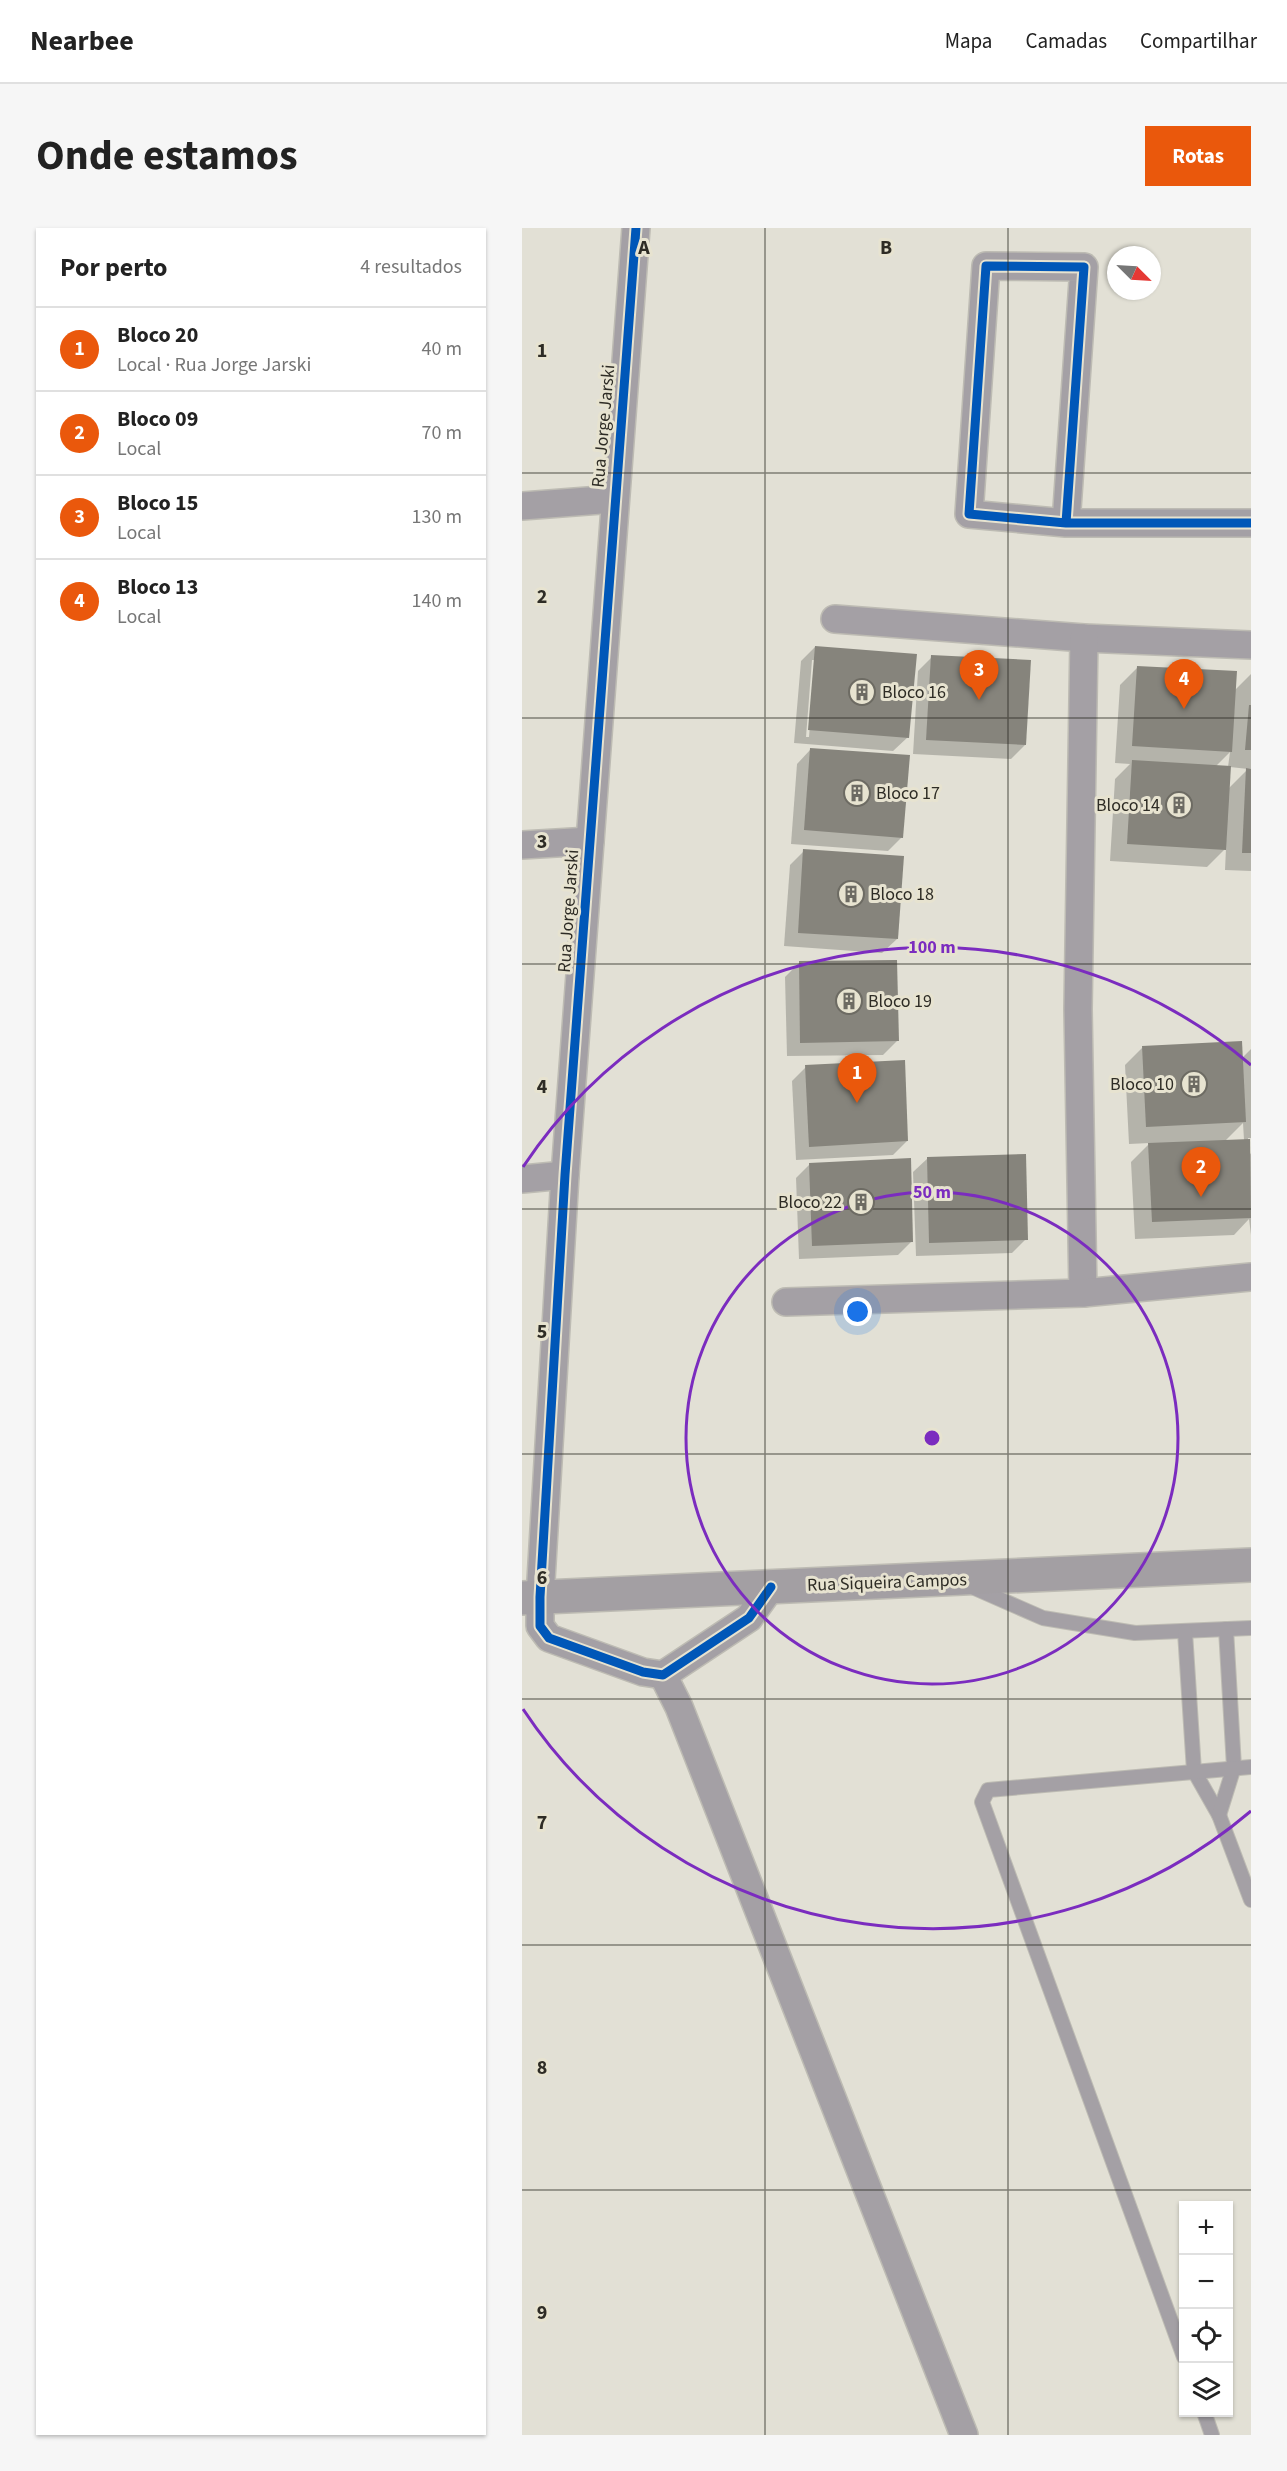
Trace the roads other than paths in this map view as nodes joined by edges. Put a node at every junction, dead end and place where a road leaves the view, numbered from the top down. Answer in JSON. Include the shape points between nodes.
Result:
{"nodes":[{"id":1,"x":636,"y":228,"type":"edge"},
{"id":2,"x":614,"y":499,"type":"junction"},
{"id":3,"x":522,"y":506,"type":"edge"},
{"id":4,"x":1066,"y":523,"type":"junction"},
{"id":5,"x":1251,"y":523,"type":"edge"},
{"id":6,"x":835,"y":619,"type":"dead end"},
{"id":7,"x":1084,"y":638,"type":"junction"},
{"id":8,"x":1251,"y":645,"type":"edge"},
{"id":9,"x":590,"y":841,"type":"junction"},
{"id":10,"x":522,"y":845,"type":"edge"},
{"id":11,"x":565,"y":1175,"type":"junction"},
{"id":12,"x":522,"y":1179,"type":"edge"},
{"id":13,"x":1251,"y":1277,"type":"edge"},
{"id":14,"x":1083,"y":1293,"type":"junction"},
{"id":15,"x":786,"y":1302,"type":"dead end"},
{"id":16,"x":1251,"y":1565,"type":"edge"},
{"id":17,"x":955,"y":1579,"type":"junction"},
{"id":18,"x":771,"y":1587,"type":"junction"},
{"id":19,"x":531,"y":1597,"type":"edge"},
{"id":20,"x":1251,"y":1628,"type":"edge"},
{"id":21,"x":1226,"y":1629,"type":"junction"},
{"id":22,"x":1185,"y":1632,"type":"junction"},
{"id":23,"x":663,"y":1675,"type":"junction"},
{"id":24,"x":1234,"y":1767,"type":"junction"},
{"id":25,"x":1251,"y":1767,"type":"edge"},
{"id":26,"x":1194,"y":1771,"type":"junction"},
{"id":27,"x":1219,"y":1815,"type":"junction"},
{"id":28,"x":1251,"y":1900,"type":"edge"},
{"id":29,"x":1179,"y":2343,"type":"edge"},
{"id":30,"x":1206,"y":2417,"type":"edge"},
{"id":31,"x":964,"y":2435,"type":"edge"},
{"id":32,"x":1212,"y":2435,"type":"edge"}],
"edges":[{"from":1,"to":2,"type":"street","name":"Rua Jorge Jarski"},
{"from":2,"to":3,"type":"street"},
{"from":2,"to":9,"type":"street","name":"Rua Jorge Jarski"},
{"from":4,"to":4,"type":"street","via":[[1084,267],[986,266],[969,514]]},
{"from":4,"to":5,"type":"street"},
{"from":6,"to":7,"type":"street"},
{"from":7,"to":8,"type":"street"},
{"from":7,"to":14,"type":"street","via":[[1078,1009]]},
{"from":9,"to":10,"type":"street"},
{"from":9,"to":11,"type":"street","name":"Rua Jorge Jarski"},
{"from":11,"to":12,"type":"street"},
{"from":11,"to":19,"type":"street","name":"Rua Jorge Jarski"},
{"from":13,"to":14,"type":"street"},
{"from":14,"to":15,"type":"street"},
{"from":16,"to":17,"type":"main road","name":"Rua Siqueira Campos"},
{"from":17,"to":18,"type":"main road","name":"Rua Siqueira Campos"},
{"from":17,"to":22,"type":"lane","via":[[1043,1618],[1134,1633]]},
{"from":18,"to":19,"type":"main road","name":"Rua Siqueira Campos"},
{"from":18,"to":23,"type":"street","via":[[749,1618]]},
{"from":19,"to":23,"type":"street","name":"Rua Jorge Jarski","via":[[540,1626],[549,1638],[643,1672]]},
{"from":20,"to":21,"type":"lane"},
{"from":21,"to":22,"type":"lane"},
{"from":21,"to":24,"type":"lane"},
{"from":22,"to":26,"type":"lane"},
{"from":23,"to":31,"type":"street","via":[[679,1707]]},
{"from":24,"to":25,"type":"lane"},
{"from":24,"to":26,"type":"lane"},
{"from":24,"to":27,"type":"lane"},
{"from":26,"to":27,"type":"lane"},
{"from":26,"to":29,"type":"lane","via":[[988,1790],[982,1802]]},
{"from":27,"to":28,"type":"lane"},
{"from":30,"to":32,"type":"lane"}]}
